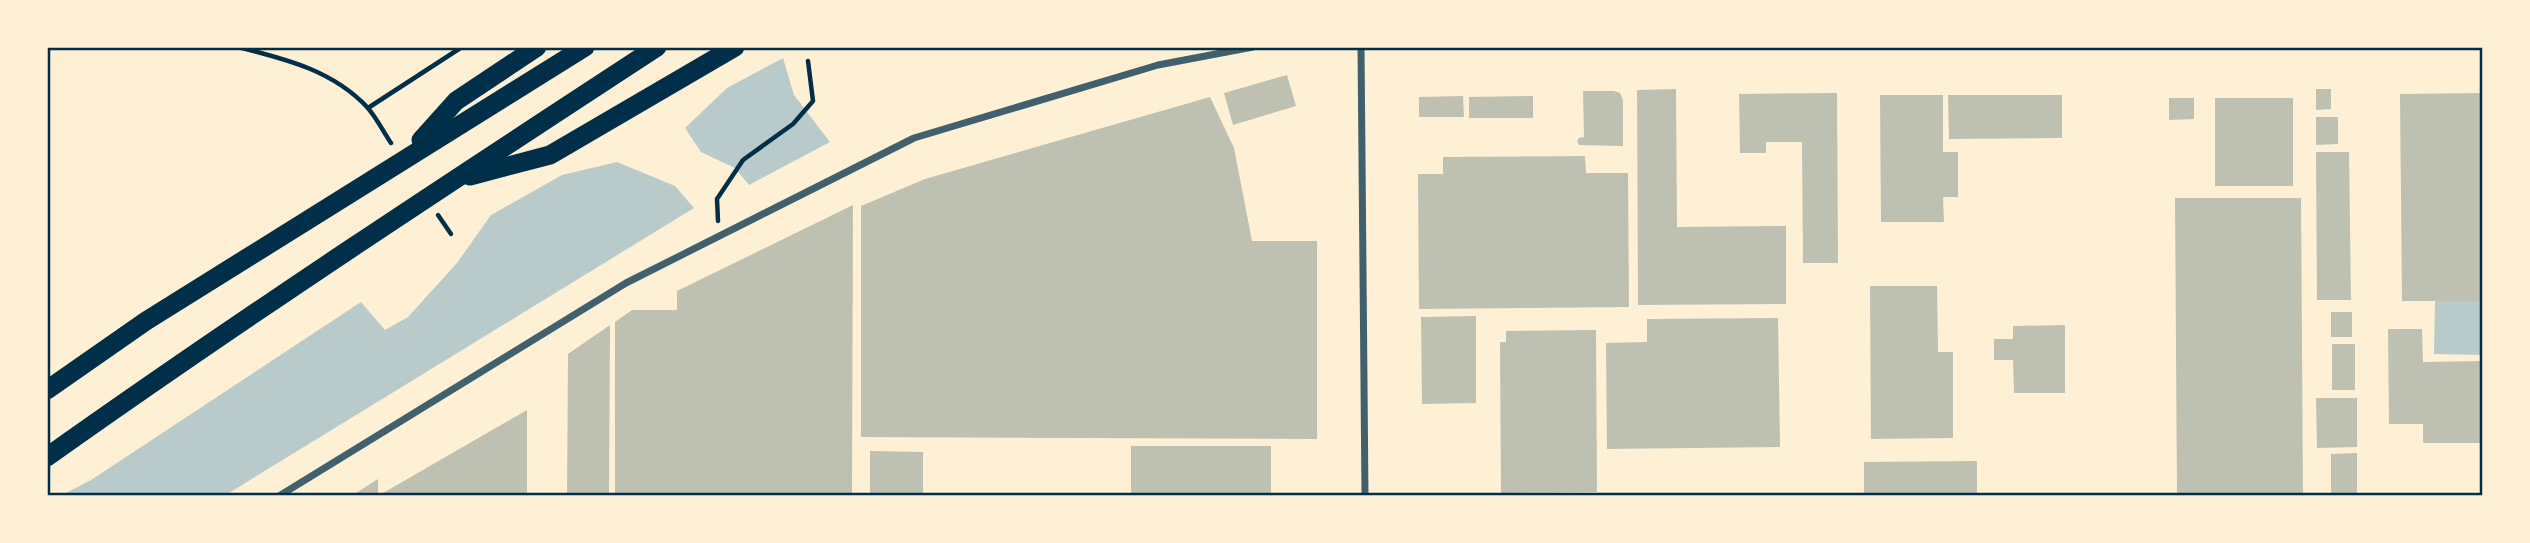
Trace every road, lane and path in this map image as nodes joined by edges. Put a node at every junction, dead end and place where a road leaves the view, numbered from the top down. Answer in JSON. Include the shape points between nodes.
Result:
{"nodes":[{"id":1,"x":238,"y":47,"type":"edge"},
{"id":2,"x":462,"y":47,"type":"edge"},
{"id":3,"x":537,"y":47,"type":"edge"},
{"id":4,"x":585,"y":47,"type":"edge"},
{"id":5,"x":657,"y":47,"type":"edge"},
{"id":6,"x":735,"y":47,"type":"edge"},
{"id":7,"x":1253,"y":47,"type":"edge"},
{"id":8,"x":1361,"y":47,"type":"edge"},
{"id":9,"x":808,"y":61,"type":"dead end"},
{"id":10,"x":368,"y":108,"type":"junction"},
{"id":11,"x":402,"y":155,"type":"junction"},
{"id":12,"x":452,"y":181,"type":"junction"},
{"id":13,"x":433,"y":203,"type":"junction"},
{"id":14,"x":451,"y":234,"type":"dead end"},
{"id":15,"x":719,"y":236,"type":"junction"},
{"id":16,"x":47,"y":390,"type":"edge"},
{"id":17,"x":47,"y":457,"type":"edge"},
{"id":18,"x":279,"y":496,"type":"edge"},
{"id":19,"x":1365,"y":496,"type":"edge"}],
"edges":[{"from":1,"to":10,"type":"path","via":[[289,60],[339,82]]},
{"from":2,"to":10,"type":"path"},
{"from":3,"to":11,"type":"highway","via":[[456,102]]},
{"from":4,"to":11,"type":"highway"},
{"from":5,"to":12,"type":"highway"},
{"from":6,"to":12,"type":"highway","via":[[550,155]]},
{"from":7,"to":15,"type":"street","via":[[1158,65],[914,138]]},
{"from":8,"to":19,"type":"street"},
{"from":9,"to":15,"type":"path","via":[[813,101],[793,124],[743,160],[718,199]]},
{"from":10,"to":11,"type":"path"},
{"from":11,"to":16,"type":"highway"},
{"from":12,"to":13,"type":"highway"},
{"from":13,"to":14,"type":"path"},
{"from":13,"to":17,"type":"highway","via":[[176,366]]},
{"from":15,"to":18,"type":"street","via":[[626,283]]}]}
